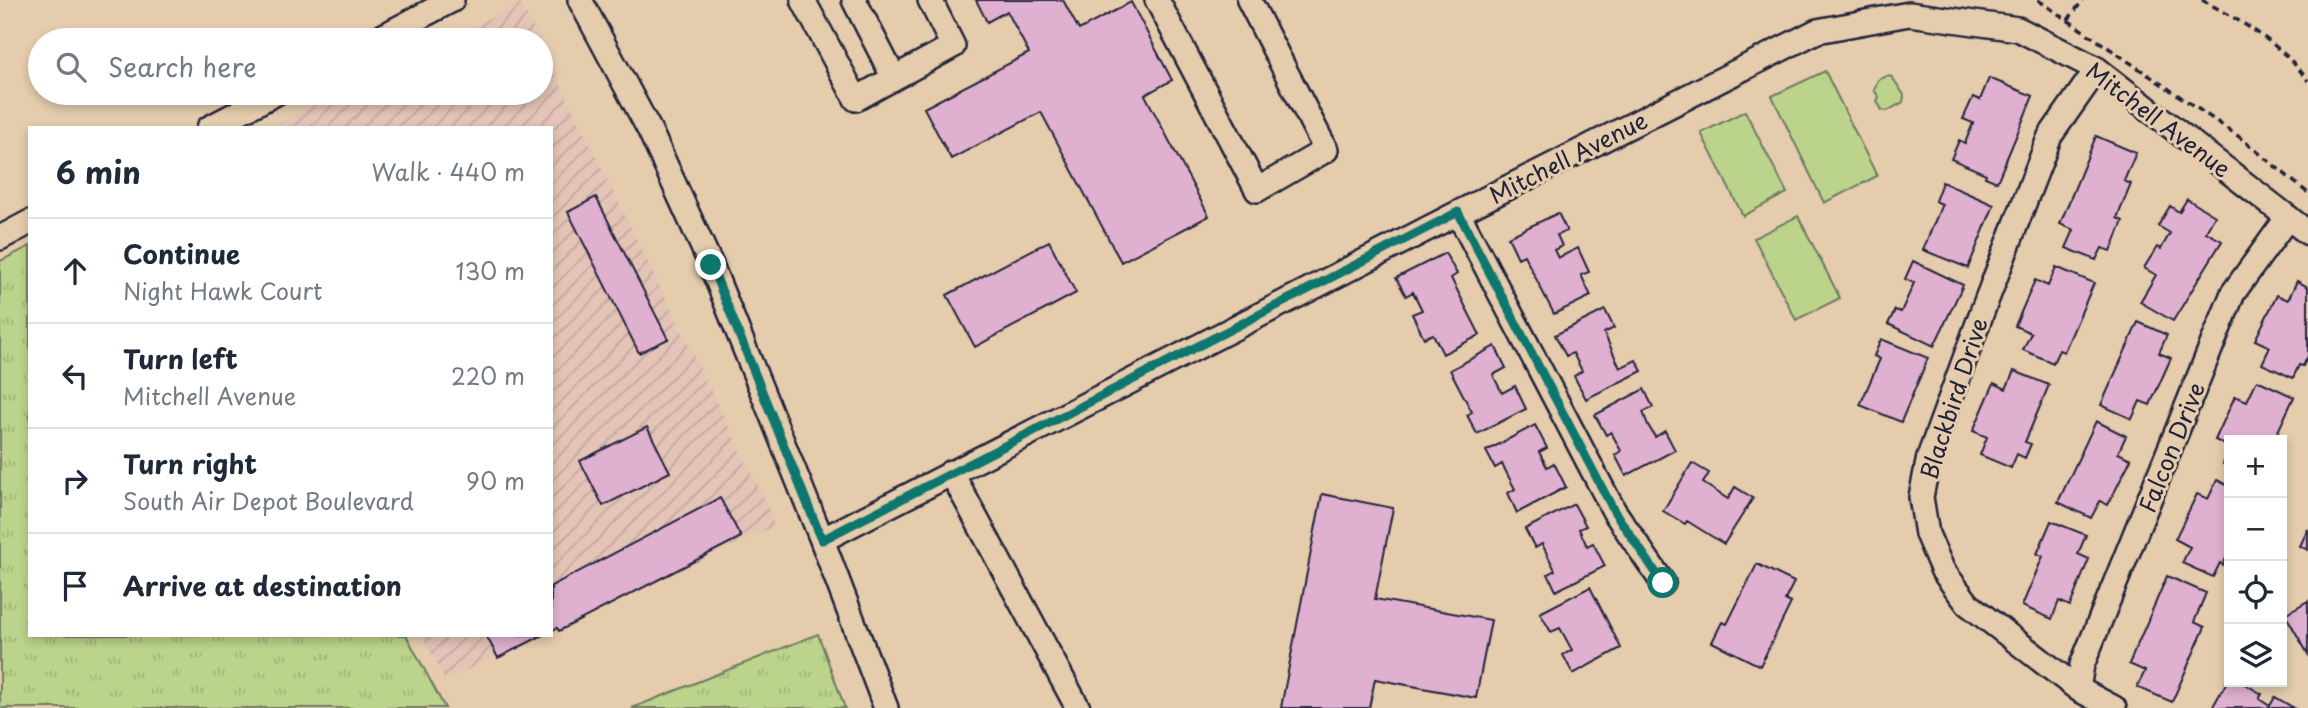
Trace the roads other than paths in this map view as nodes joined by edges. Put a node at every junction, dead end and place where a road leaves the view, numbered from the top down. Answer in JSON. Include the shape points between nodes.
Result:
{"nodes":[{"id":1,"x":452,"y":0,"type":"edge"},
{"id":2,"x":580,"y":0,"type":"edge"},
{"id":3,"x":803,"y":0,"type":"edge"},
{"id":4,"x":854,"y":0,"type":"edge"},
{"id":5,"x":930,"y":0,"type":"edge"},
{"id":6,"x":1157,"y":0,"type":"edge"},
{"id":7,"x":1249,"y":0,"type":"edge"},
{"id":8,"x":399,"y":28,"type":"edge"},
{"id":9,"x":2096,"y":69,"type":"junction"},
{"id":10,"x":894,"y":78,"type":"junction"},
{"id":11,"x":253,"y":105,"type":"edge"},
{"id":12,"x":213,"y":126,"type":"edge"},
{"id":13,"x":1458,"y":212,"type":"junction"},
{"id":14,"x":2288,"y":217,"type":"junction"},
{"id":15,"x":28,"y":223,"type":"edge"},
{"id":16,"x":2308,"y":233,"type":"edge"},
{"id":17,"x":0,"y":238,"type":"edge"},
{"id":18,"x":951,"y":472,"type":"junction"},
{"id":19,"x":822,"y":540,"type":"junction"},
{"id":20,"x":1663,"y":583,"type":"dead end"},
{"id":21,"x":2078,"y":690,"type":"junction"},
{"id":22,"x":886,"y":708,"type":"edge"},
{"id":23,"x":1077,"y":708,"type":"edge"},
{"id":24,"x":2114,"y":708,"type":"edge"}],
"edges":[{"from":1,"to":8,"type":"street"},
{"from":2,"to":19,"type":"street","via":[[682,198]]},
{"from":3,"to":10,"type":"street","via":[[856,99]]},
{"from":4,"to":10,"type":"street"},
{"from":5,"to":10,"type":"street","via":[[953,46]]},
{"from":6,"to":7,"type":"street","via":[[1257,190],[1326,150]]},
{"from":9,"to":13,"type":"street","name":"Mitchell Avenue","via":[[2018,29],[1991,25],[1909,14],[1817,31]]},
{"from":9,"to":14,"type":"street","name":"Mitchell Avenue"},
{"from":9,"to":21,"type":"street","name":"Blackbird Drive","via":[[2050,136],[1929,457],[1921,497],[1927,534],[1943,571],[1968,604]]},
{"from":11,"to":12,"type":"street"},
{"from":13,"to":18,"type":"street","name":"Mitchell Avenue"},
{"from":13,"to":20,"type":"street","via":[[1614,511]]},
{"from":14,"to":16,"type":"street","name":"Mitchell Avenue"},
{"from":14,"to":21,"type":"street","name":"Falcon Drive","via":[[2234,293],[2082,664]]},
{"from":15,"to":17,"type":"street"},
{"from":18,"to":19,"type":"street","name":"Mitchell Avenue"},
{"from":18,"to":23,"type":"street"},
{"from":19,"to":22,"type":"street"},
{"from":21,"to":24,"type":"street","name":"Blackbird Drive"}]}
